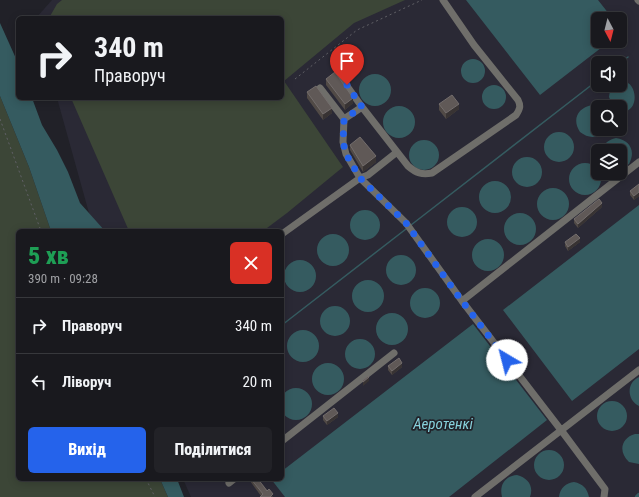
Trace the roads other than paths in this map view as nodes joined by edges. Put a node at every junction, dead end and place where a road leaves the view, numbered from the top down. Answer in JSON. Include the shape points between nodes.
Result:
{"nodes":[{"id":1,"x":443,"y":0,"type":"edge"},
{"id":2,"x":339,"y":75,"type":"edge"},
{"id":3,"x":320,"y":88,"type":"dead end"},
{"id":4,"x":362,"y":107,"type":"junction"},
{"id":5,"x":344,"y":119,"type":"junction"},
{"id":6,"x":397,"y":152,"type":"junction"},
{"id":7,"x":639,"y":162,"type":"edge"},
{"id":8,"x":360,"y":178,"type":"junction"},
{"id":9,"x":284,"y":233,"type":"edge"},
{"id":10,"x":462,"y":301,"type":"junction"},
{"id":11,"x":394,"y":353,"type":"dead end"},
{"id":12,"x":639,"y":370,"type":"edge"},
{"id":13,"x":561,"y":430,"type":"junction"},
{"id":14,"x":284,"y":439,"type":"edge"},
{"id":15,"x":475,"y":497,"type":"edge"},
{"id":16,"x":604,"y":497,"type":"edge"}],
"edges":[{"from":1,"to":6,"type":"lane","via":[[474,45],[518,100],[520,110],[432,173],[424,175],[415,172]]},
{"from":2,"to":4,"type":"lane"},
{"from":3,"to":5,"type":"lane"},
{"from":4,"to":5,"type":"lane"},
{"from":4,"to":6,"type":"lane"},
{"from":5,"to":8,"type":"lane","via":[[343,142],[346,154]]},
{"from":6,"to":8,"type":"lane","via":[[368,175]]},
{"from":7,"to":10,"type":"lane"},
{"from":8,"to":9,"type":"lane"},
{"from":8,"to":10,"type":"lane","via":[[406,223]]},
{"from":10,"to":13,"type":"lane"},
{"from":11,"to":14,"type":"lane"},
{"from":12,"to":13,"type":"lane"},
{"from":13,"to":15,"type":"lane"},
{"from":13,"to":16,"type":"lane","via":[[605,489]]}]}
